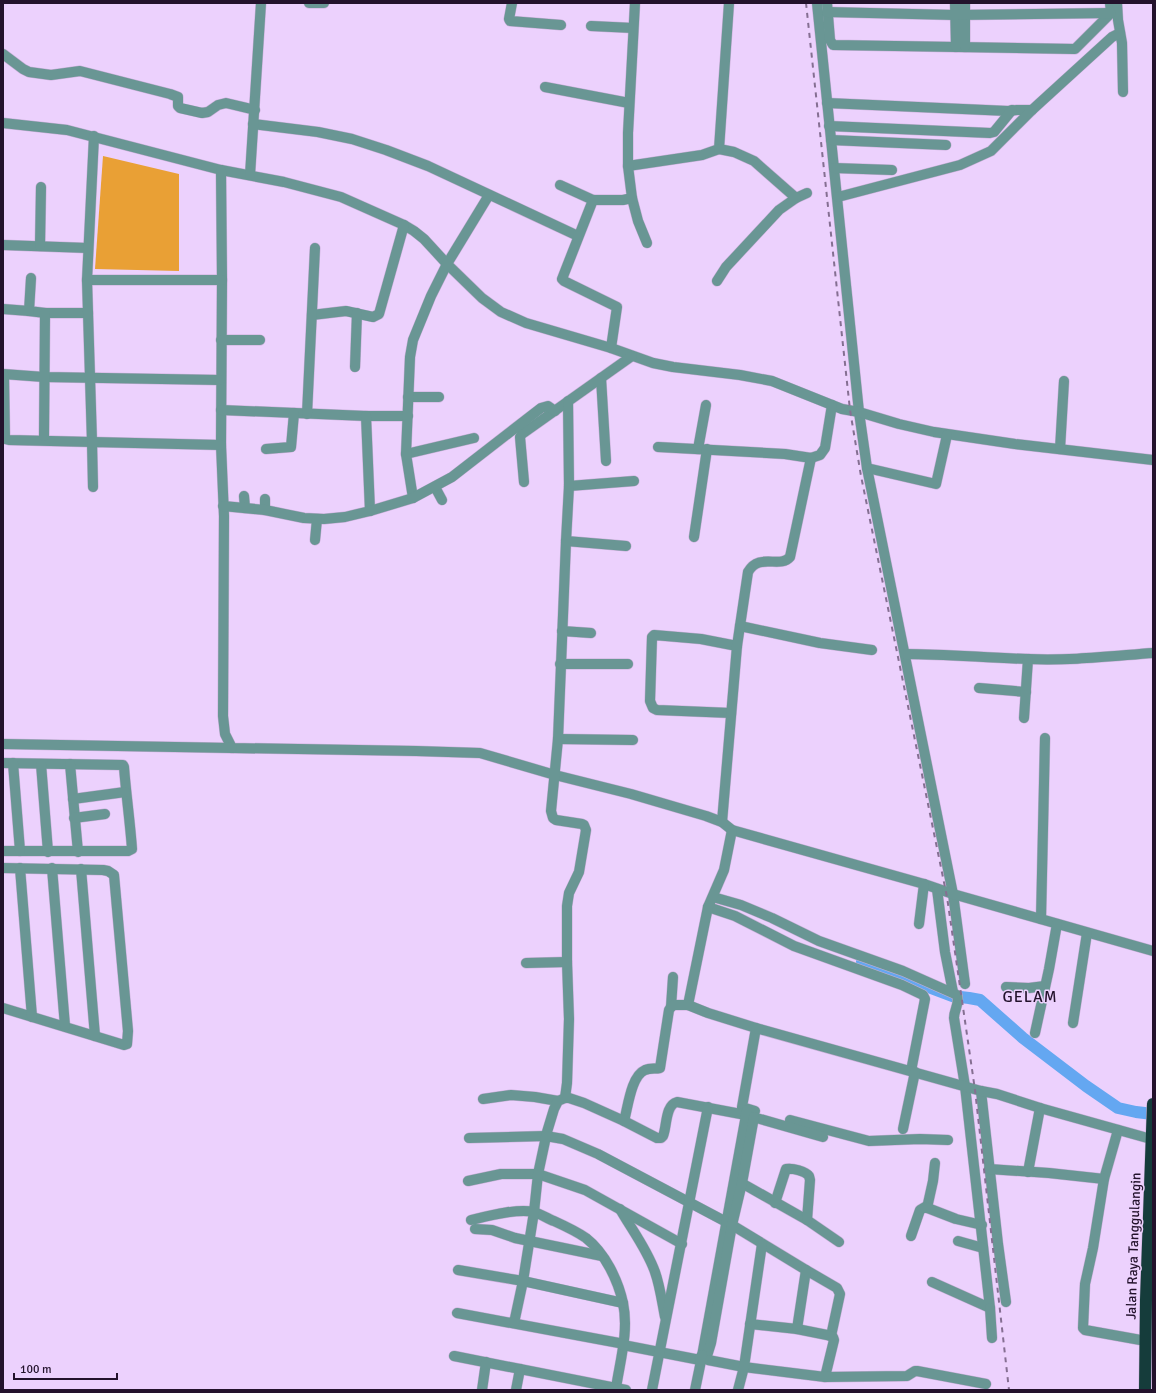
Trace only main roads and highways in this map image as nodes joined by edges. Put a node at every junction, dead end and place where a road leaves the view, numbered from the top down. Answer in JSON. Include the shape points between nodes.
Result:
{"nodes":[{"id":1,"x":1153,"y":1104,"type":"edge"},
{"id":2,"x":1152,"y":1115,"type":"edge"},
{"id":3,"x":1149,"y":1370,"type":"edge"},
{"id":4,"x":1148,"y":1387,"type":"edge"}],
"edges":[{"from":1,"to":2,"type":"highway","name":"Jalan Raya Tanggulangin"},
{"from":2,"to":3,"type":"highway","name":"Jalan Raya Tanggulangin","via":[[1146,1341]]},
{"from":3,"to":4,"type":"highway","name":"Jalan Raya Tanggulangin"}]}
